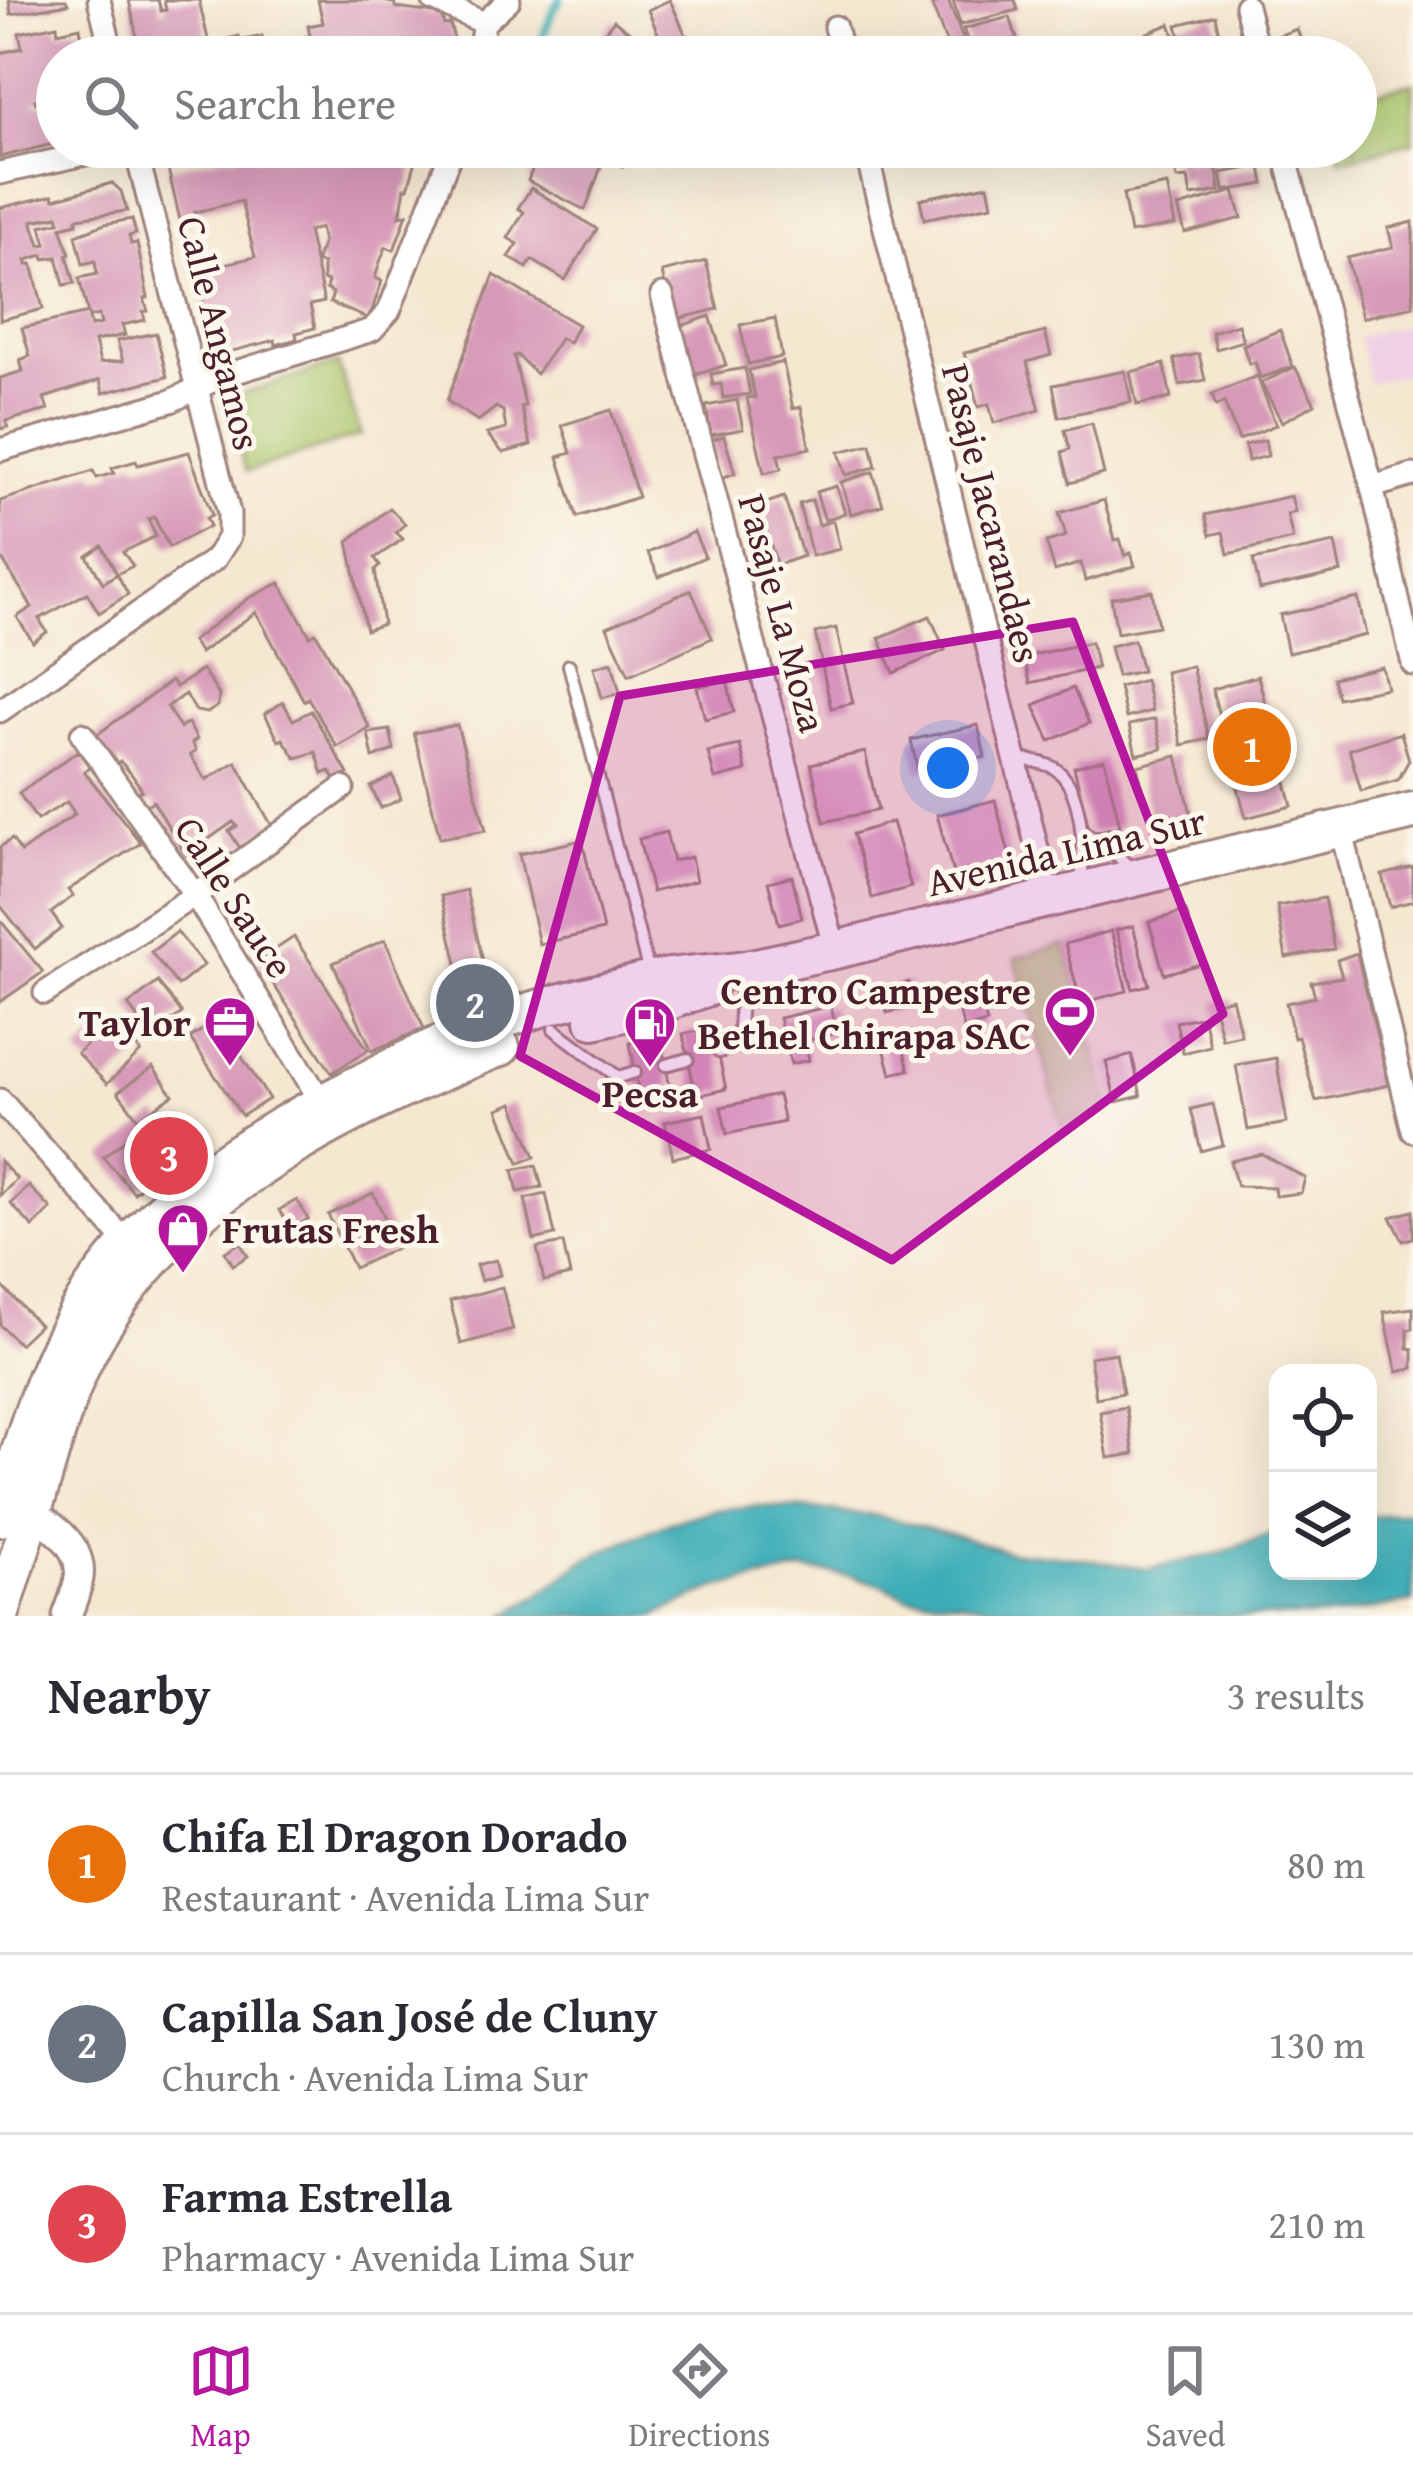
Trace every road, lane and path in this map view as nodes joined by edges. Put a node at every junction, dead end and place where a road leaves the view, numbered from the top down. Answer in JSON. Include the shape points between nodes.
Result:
{"nodes":[{"id":1,"x":99,"y":0,"type":"edge"},
{"id":2,"x":433,"y":0,"type":"edge"},
{"id":3,"x":509,"y":0,"type":"edge"},
{"id":4,"x":1246,"y":6,"type":"dead end"},
{"id":5,"x":484,"y":22,"type":"junction"},
{"id":6,"x":836,"y":27,"type":"dead end"},
{"id":7,"x":108,"y":36,"type":"edge"},
{"id":8,"x":482,"y":36,"type":"edge"},
{"id":9,"x":838,"y":36,"type":"edge"},
{"id":10,"x":1254,"y":36,"type":"edge"},
{"id":11,"x":36,"y":165,"type":"edge"},
{"id":12,"x":140,"y":168,"type":"edge"},
{"id":13,"x":445,"y":168,"type":"edge"},
{"id":14,"x":870,"y":168,"type":"edge"},
{"id":15,"x":1288,"y":168,"type":"edge"},
{"id":16,"x":0,"y":173,"type":"edge"},
{"id":17,"x":662,"y":295,"type":"dead end"},
{"id":18,"x":197,"y":388,"type":"junction"},
{"id":19,"x":0,"y":450,"type":"edge"},
{"id":20,"x":1413,"y":475,"type":"edge"},
{"id":21,"x":1372,"y":487,"type":"junction"},
{"id":22,"x":1413,"y":664,"type":"edge"},
{"id":23,"x":569,"y":665,"type":"dead end"},
{"id":24,"x":0,"y":711,"type":"edge"},
{"id":25,"x":82,"y":734,"type":"dead end"},
{"id":26,"x":1015,"y":758,"type":"junction"},
{"id":27,"x":343,"y":788,"type":"dead end"},
{"id":28,"x":1413,"y":811,"type":"edge"},
{"id":29,"x":1341,"y":828,"type":"junction"},
{"id":30,"x":1083,"y":830,"type":"junction"},
{"id":31,"x":1138,"y":877,"type":"junction"},
{"id":32,"x":1064,"y":893,"type":"junction"},
{"id":33,"x":195,"y":895,"type":"junction"},
{"id":34,"x":836,"y":950,"type":"junction"},
{"id":35,"x":740,"y":970,"type":"junction"},
{"id":36,"x":651,"y":980,"type":"junction"},
{"id":37,"x":45,"y":993,"type":"dead end"},
{"id":38,"x":554,"y":1029,"type":"junction"},
{"id":39,"x":718,"y":1052,"type":"dead end"},
{"id":40,"x":688,"y":1059,"type":"dead end"},
{"id":41,"x":666,"y":1065,"type":"dead end"},
{"id":42,"x":635,"y":1072,"type":"dead end"},
{"id":43,"x":0,"y":1100,"type":"edge"},
{"id":44,"x":322,"y":1103,"type":"junction"},
{"id":45,"x":1413,"y":1131,"type":"edge"},
{"id":46,"x":137,"y":1255,"type":"junction"},
{"id":47,"x":13,"y":1510,"type":"edge"},
{"id":48,"x":0,"y":1616,"type":"edge"},
{"id":49,"x":67,"y":1616,"type":"edge"}],
"edges":[{"from":1,"to":7,"type":"street"},
{"from":2,"to":5,"type":"street"},
{"from":3,"to":5,"type":"street"},
{"from":4,"to":10,"type":"street"},
{"from":5,"to":8,"type":"street"},
{"from":6,"to":9,"type":"street"},
{"from":11,"to":16,"type":"street"},
{"from":12,"to":18,"type":"street","name":"Calle Angamos"},
{"from":13,"to":18,"type":"street","via":[[379,325]]},
{"from":14,"to":26,"type":"street","name":"Pasaje Jacarandaes"},
{"from":15,"to":21,"type":"street"},
{"from":17,"to":34,"type":"street","name":"Pasaje La Moza"},
{"from":18,"to":19,"type":"street"},
{"from":18,"to":24,"type":"street","name":"Calle Angamos","via":[[229,537],[215,559]]},
{"from":20,"to":21,"type":"street"},
{"from":21,"to":22,"type":"street"},
{"from":23,"to":36,"type":"lane"},
{"from":25,"to":33,"type":"street","name":"Calle Sauce"},
{"from":26,"to":30,"type":"lane","via":[[1058,770]]},
{"from":26,"to":32,"type":"street","name":"Pasaje Jacarandaes"},
{"from":27,"to":33,"type":"street"},
{"from":28,"to":29,"type":"highway","name":"Avenida Lima Sur"},
{"from":29,"to":31,"type":"highway","name":"Avenida Lima Sur"},
{"from":29,"to":45,"type":"street"},
{"from":30,"to":31,"type":"lane"},
{"from":30,"to":32,"type":"lane","via":[[1084,855]]},
{"from":31,"to":32,"type":"highway","name":"Avenida Lima Sur"},
{"from":32,"to":34,"type":"highway","name":"Avenida Lima Sur"},
{"from":33,"to":37,"type":"street"},
{"from":33,"to":44,"type":"street","name":"Calle Sauce"},
{"from":34,"to":35,"type":"highway","name":"Avenida Lima Sur"},
{"from":35,"to":36,"type":"highway","name":"Avenida Lima Sur"},
{"from":35,"to":38,"type":"highway","name":"Avenida Lima Sur","via":[[661,1004]]},
{"from":35,"to":39,"type":"lane","via":[[738,1046]]},
{"from":36,"to":44,"type":"highway","name":"Avenida Lima Sur","via":[[495,1022]]},
{"from":38,"to":42,"type":"lane","via":[[617,1077]]},
{"from":38,"to":46,"type":"highway","name":"Avenida Lima Sur","via":[[466,1061],[288,1150]]},
{"from":40,"to":41,"type":"lane"},
{"from":43,"to":46,"type":"street"},
{"from":44,"to":46,"type":"highway","name":"Avenida Lima Sur","via":[[200,1177],[149,1220]]},
{"from":46,"to":47,"type":"highway","name":"Avenida Lima Sur","via":[[96,1284],[64,1337],[33,1409]]},
{"from":47,"to":48,"type":"highway","name":"Avenida Lima Sur"},
{"from":47,"to":49,"type":"street","via":[[64,1538],[79,1562]]}]}
